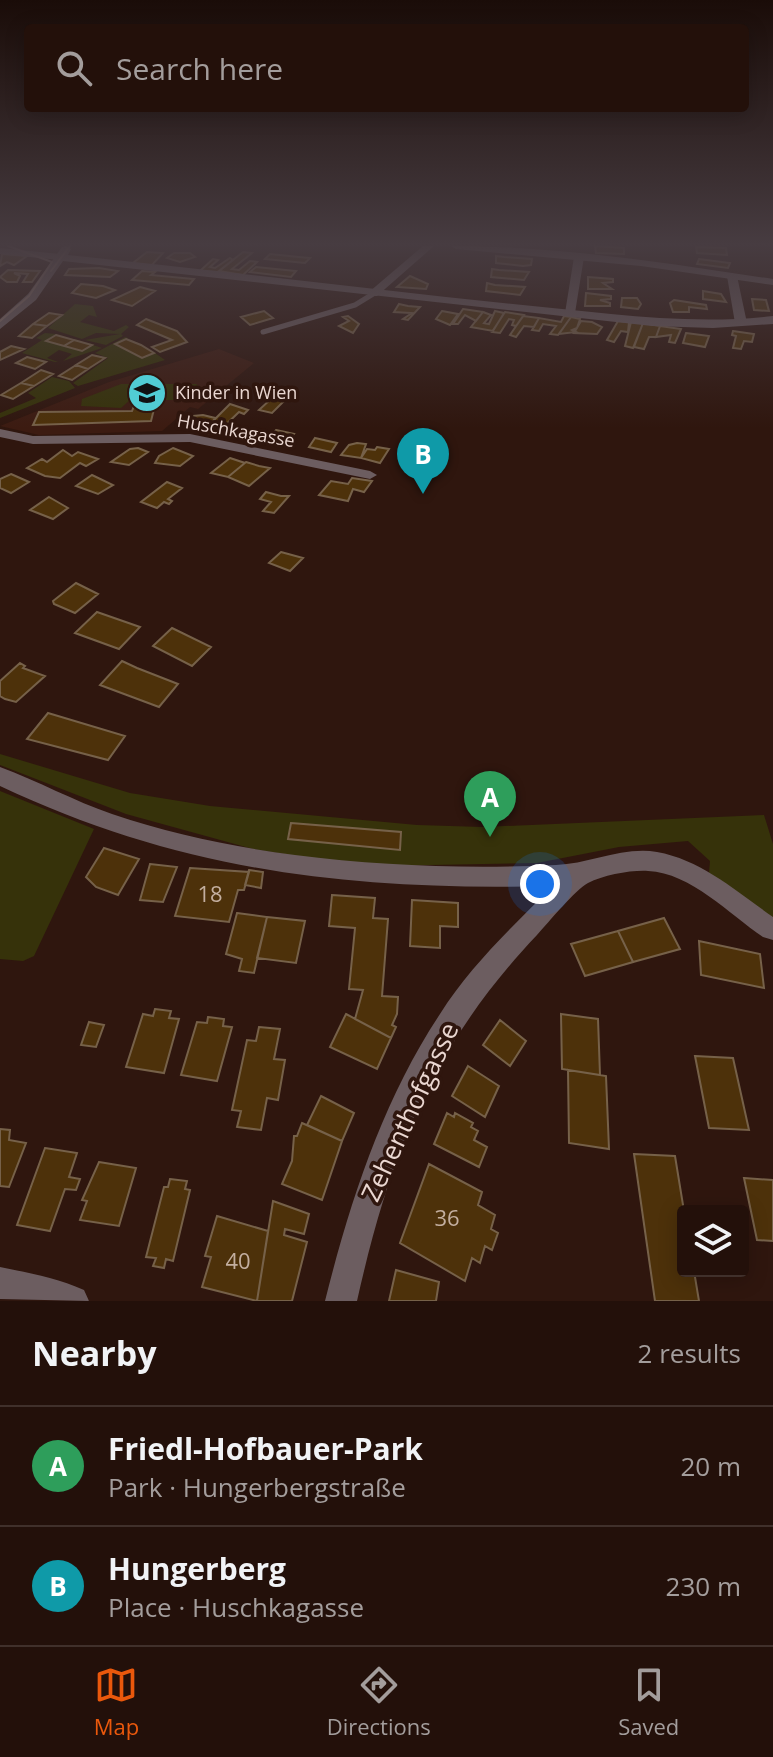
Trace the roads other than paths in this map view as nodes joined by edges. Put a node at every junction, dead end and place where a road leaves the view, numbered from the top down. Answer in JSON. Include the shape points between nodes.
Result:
{"nodes":[{"id":1,"x":21,"y":307,"type":"edge"},
{"id":2,"x":349,"y":307,"type":"edge"},
{"id":3,"x":505,"y":307,"type":"edge"},
{"id":4,"x":571,"y":307,"type":"edge"},
{"id":5,"x":738,"y":307,"type":"edge"},
{"id":6,"x":570,"y":313,"type":"junction"},
{"id":7,"x":773,"y":320,"type":"edge"},
{"id":8,"x":741,"y":323,"type":"junction"},
{"id":9,"x":0,"y":325,"type":"edge"},
{"id":10,"x":263,"y":332,"type":"dead end"},
{"id":11,"x":0,"y":433,"type":"edge"},
{"id":12,"x":370,"y":475,"type":"dead end"},
{"id":13,"x":0,"y":776,"type":"edge"},
{"id":14,"x":581,"y":874,"type":"junction"},
{"id":15,"x":771,"y":929,"type":"edge"},
{"id":16,"x":0,"y":1283,"type":"edge"},
{"id":17,"x":73,"y":1301,"type":"edge"},
{"id":18,"x":341,"y":1301,"type":"edge"}],
"edges":[{"from":1,"to":9,"type":"street"},
{"from":2,"to":10,"type":"lane"},
{"from":3,"to":6,"type":"street"},
{"from":4,"to":6,"type":"street"},
{"from":5,"to":8,"type":"street"},
{"from":6,"to":8,"type":"street"},
{"from":7,"to":8,"type":"street"},
{"from":11,"to":12,"type":"street","name":"Huschkagasse","via":[[33,440],[190,438]]},
{"from":13,"to":14,"type":"street","via":[[58,804],[246,857],[362,873]]},
{"from":14,"to":15,"type":"street","via":[[639,860],[679,868]]},
{"from":14,"to":18,"type":"street","name":"Zehenthofgasse","via":[[509,947],[446,1027],[371,1187]]},
{"from":16,"to":17,"type":"street"}]}
